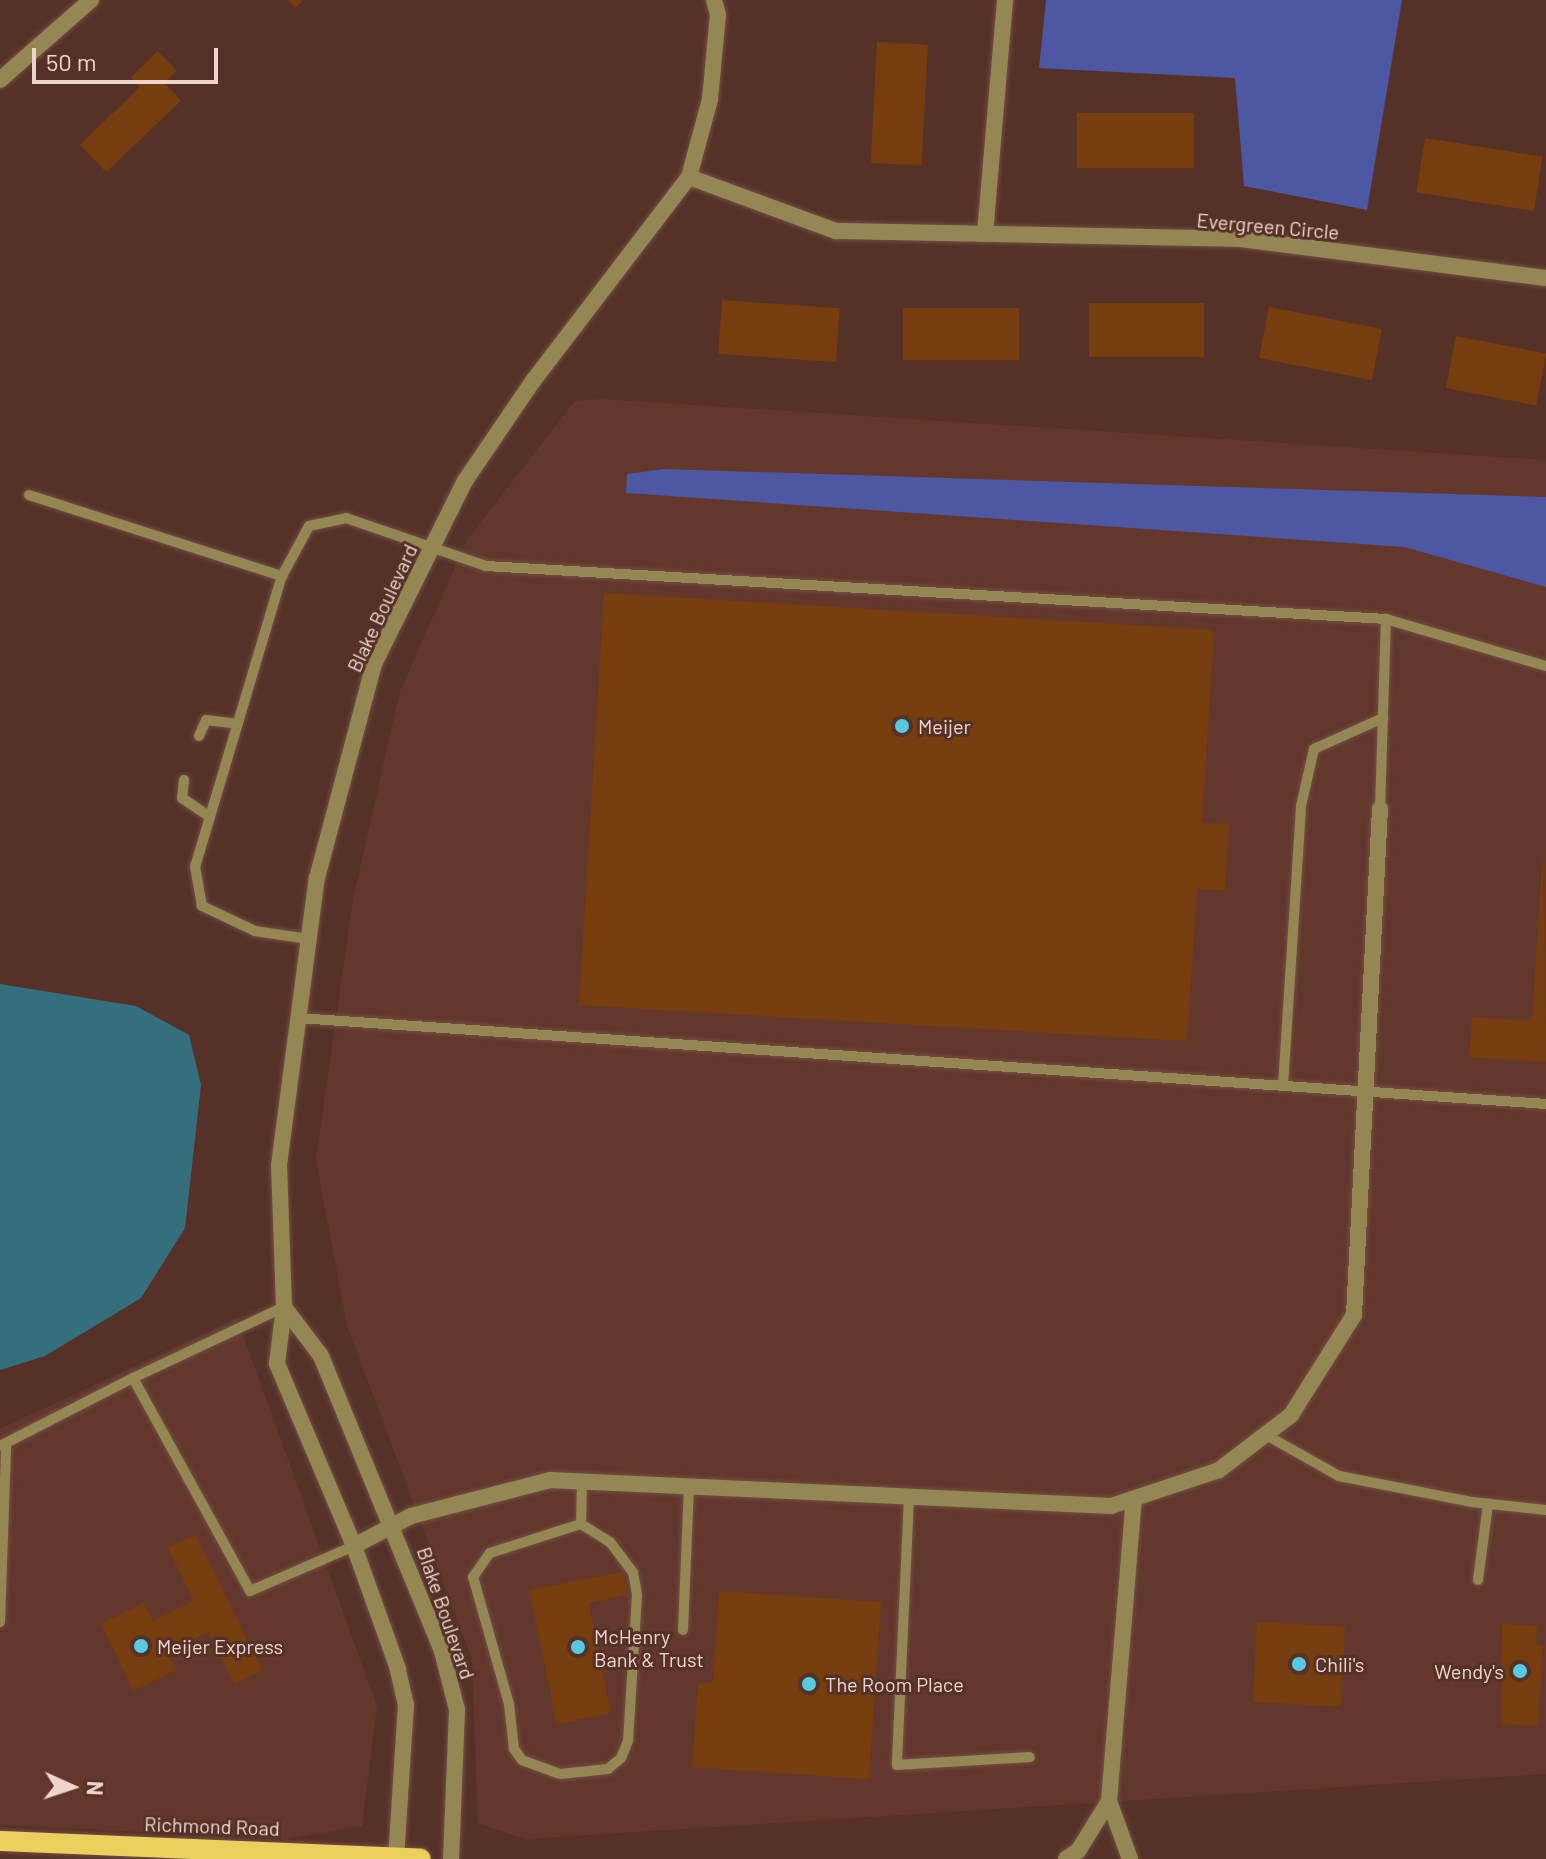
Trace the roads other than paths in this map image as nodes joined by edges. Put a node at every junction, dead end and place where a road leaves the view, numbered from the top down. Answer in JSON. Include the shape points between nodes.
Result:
{"nodes":[{"id":1,"x":91,"y":0,"type":"edge"},
{"id":2,"x":714,"y":0,"type":"edge"},
{"id":3,"x":1005,"y":0,"type":"edge"},
{"id":4,"x":0,"y":80,"type":"edge"},
{"id":5,"x":689,"y":177,"type":"junction"},
{"id":6,"x":985,"y":234,"type":"junction"},
{"id":7,"x":1546,"y":278,"type":"edge"},
{"id":8,"x":29,"y":495,"type":"dead end"},
{"id":9,"x":432,"y":549,"type":"junction"},
{"id":10,"x":282,"y":576,"type":"junction"},
{"id":11,"x":1386,"y":619,"type":"junction"},
{"id":12,"x":1546,"y":666,"type":"edge"},
{"id":13,"x":1383,"y":718,"type":"junction"},
{"id":14,"x":238,"y":724,"type":"junction"},
{"id":15,"x":199,"y":736,"type":"dead end"},
{"id":16,"x":184,"y":780,"type":"dead end"},
{"id":17,"x":1380,"y":809,"type":"joint"},
{"id":18,"x":210,"y":817,"type":"junction"},
{"id":19,"x":309,"y":939,"type":"junction"},
{"id":20,"x":298,"y":1018,"type":"junction"},
{"id":21,"x":1283,"y":1086,"type":"junction"},
{"id":22,"x":1365,"y":1092,"type":"junction"},
{"id":23,"x":1546,"y":1104,"type":"edge"},
{"id":24,"x":284,"y":1307,"type":"junction"},
{"id":25,"x":133,"y":1378,"type":"junction"},
{"id":26,"x":1266,"y":1435,"type":"junction"},
{"id":27,"x":3,"y":1446,"type":"edge"},
{"id":28,"x":582,"y":1482,"type":"junction"},
{"id":29,"x":689,"y":1487,"type":"junction"},
{"id":30,"x":909,"y":1497,"type":"junction"},
{"id":31,"x":1134,"y":1499,"type":"junction"},
{"id":32,"x":1488,"y":1504,"type":"junction"},
{"id":33,"x":1546,"y":1510,"type":"edge"},
{"id":34,"x":581,"y":1524,"type":"junction"},
{"id":35,"x":394,"y":1525,"type":"junction"},
{"id":36,"x":354,"y":1546,"type":"junction"},
{"id":37,"x":1478,"y":1580,"type":"dead end"},
{"id":38,"x":0,"y":1622,"type":"edge"},
{"id":39,"x":683,"y":1630,"type":"dead end"},
{"id":40,"x":1030,"y":1757,"type":"dead end"},
{"id":41,"x":1109,"y":1801,"type":"junction"},
{"id":42,"x":0,"y":1841,"type":"edge"},
{"id":43,"x":396,"y":1858,"type":"edge"},
{"id":44,"x":421,"y":1859,"type":"edge"},
{"id":45,"x":451,"y":1859,"type":"edge"},
{"id":46,"x":1066,"y":1859,"type":"edge"},
{"id":47,"x":1130,"y":1859,"type":"edge"}],
"edges":[{"from":1,"to":4,"type":"street"},
{"from":2,"to":5,"type":"street","name":"Blake Boulevard","via":[[718,15],[710,99]]},
{"from":3,"to":6,"type":"street"},
{"from":5,"to":6,"type":"street","name":"Evergreen Circle","via":[[836,231]]},
{"from":5,"to":9,"type":"street","name":"Blake Boulevard","via":[[533,381],[465,481]]},
{"from":6,"to":7,"type":"street","name":"Evergreen Circle","via":[[1241,239]]},
{"from":8,"to":10,"type":"lane"},
{"from":9,"to":10,"type":"lane","via":[[346,518],[309,526]]},
{"from":9,"to":11,"type":"lane","via":[[486,566]]},
{"from":9,"to":19,"type":"street","name":"Blake Boulevard","via":[[374,664],[317,878]]},
{"from":10,"to":14,"type":"lane"},
{"from":11,"to":12,"type":"lane"},
{"from":11,"to":13,"type":"lane"},
{"from":13,"to":17,"type":"lane"},
{"from":13,"to":21,"type":"lane","via":[[1314,749],[1301,806]]},
{"from":14,"to":15,"type":"lane","via":[[206,720]]},
{"from":14,"to":18,"type":"lane"},
{"from":16,"to":18,"type":"lane","via":[[182,798]]},
{"from":17,"to":22,"type":"street"},
{"from":18,"to":19,"type":"lane","via":[[195,867],[202,906],[255,931]]},
{"from":19,"to":20,"type":"street","name":"Blake Boulevard"},
{"from":20,"to":21,"type":"lane"},
{"from":20,"to":24,"type":"street","name":"Blake Boulevard","via":[[279,1165]]},
{"from":21,"to":22,"type":"lane"},
{"from":22,"to":23,"type":"lane"},
{"from":22,"to":26,"type":"street","via":[[1354,1315],[1291,1415]]},
{"from":24,"to":25,"type":"lane"},
{"from":24,"to":35,"type":"street","name":"Blake Boulevard","via":[[321,1356]]},
{"from":24,"to":36,"type":"street","name":"Blake Boulevard","via":[[277,1364]]},
{"from":25,"to":27,"type":"lane"},
{"from":25,"to":36,"type":"lane","via":[[250,1591]]},
{"from":26,"to":31,"type":"street","via":[[1219,1470]]},
{"from":26,"to":32,"type":"lane","via":[[1339,1476]]},
{"from":27,"to":38,"type":"lane"},
{"from":28,"to":29,"type":"street"},
{"from":28,"to":34,"type":"lane"},
{"from":28,"to":35,"type":"street","via":[[550,1480]]},
{"from":29,"to":30,"type":"street"},
{"from":29,"to":39,"type":"lane"},
{"from":30,"to":31,"type":"street","via":[[1111,1506]]},
{"from":30,"to":40,"type":"lane","via":[[897,1765]]},
{"from":31,"to":41,"type":"street"},
{"from":32,"to":33,"type":"lane"},
{"from":32,"to":37,"type":"lane"},
{"from":34,"to":34,"type":"lane","via":[[490,1553],[473,1577],[509,1704],[514,1749],[522,1760],[560,1774],[608,1769],[621,1758],[628,1741],[637,1595],[633,1572],[610,1542]]},
{"from":35,"to":36,"type":"street"},
{"from":35,"to":45,"type":"street","name":"Blake Boulevard","via":[[442,1651],[457,1710]]},
{"from":36,"to":43,"type":"street","name":"Blake Boulevard","via":[[384,1624],[406,1705]]},
{"from":41,"to":46,"type":"street","via":[[1078,1851]]},
{"from":41,"to":47,"type":"street"},
{"from":42,"to":43,"type":"main road","name":"Richmond Road"},
{"from":43,"to":44,"type":"main road","name":"Richmond Road"}]}
